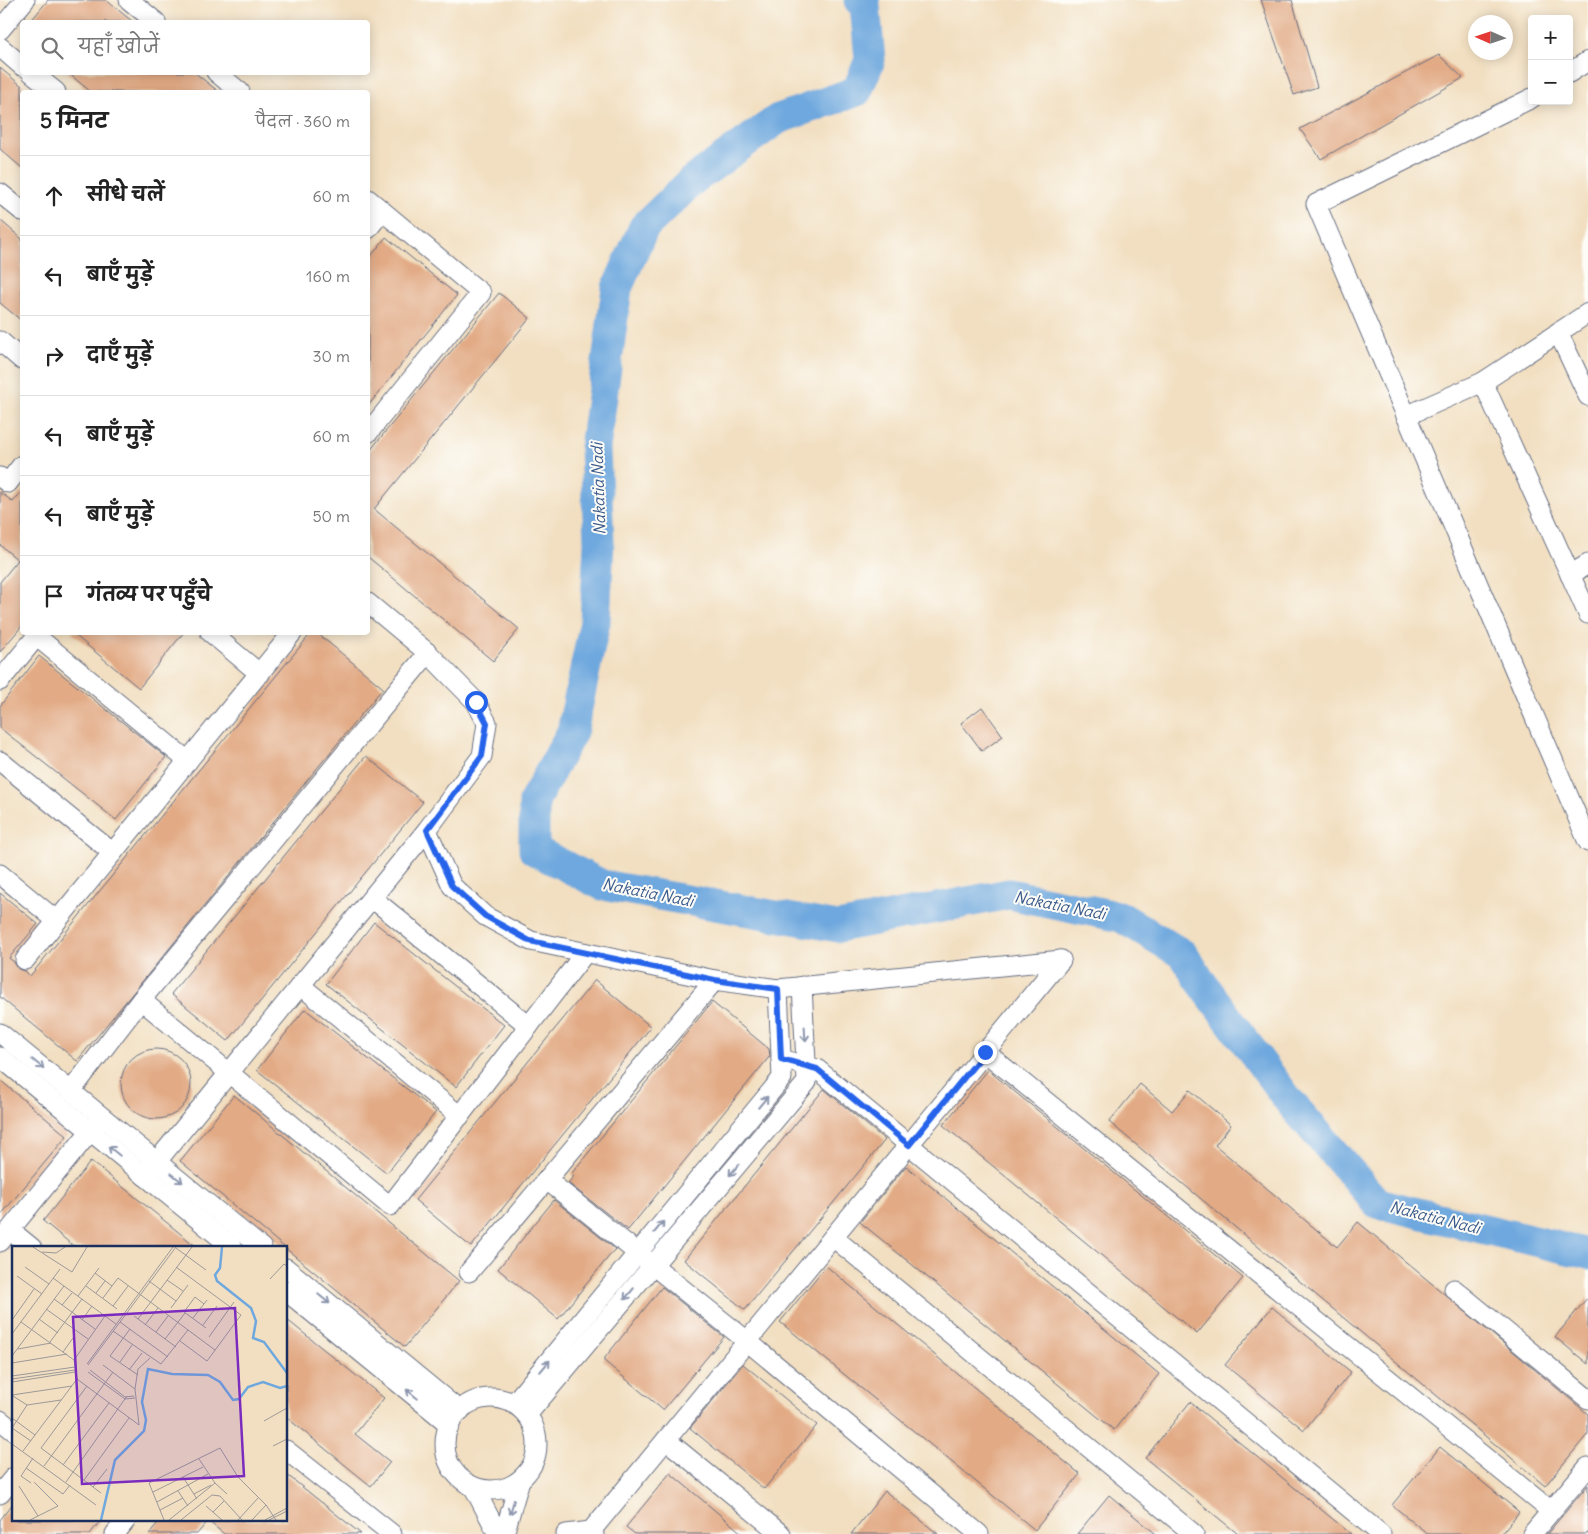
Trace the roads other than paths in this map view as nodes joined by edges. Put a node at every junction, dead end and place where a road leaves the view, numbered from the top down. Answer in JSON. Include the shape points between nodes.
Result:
{"nodes":[{"id":1,"x":25,"y":0,"type":"edge"},
{"id":2,"x":129,"y":0,"type":"edge"},
{"id":3,"x":154,"y":20,"type":"edge"},
{"id":4,"x":0,"y":30,"type":"edge"},
{"id":5,"x":0,"y":47,"type":"edge"},
{"id":6,"x":1588,"y":61,"type":"edge"},
{"id":7,"x":20,"y":64,"type":"edge"},
{"id":8,"x":1573,"y":70,"type":"edge"},
{"id":9,"x":35,"y":75,"type":"edge"},
{"id":10,"x":220,"y":75,"type":"edge"},
{"id":11,"x":54,"y":90,"type":"edge"},
{"id":12,"x":238,"y":90,"type":"edge"},
{"id":13,"x":1528,"y":100,"type":"edge"},
{"id":14,"x":0,"y":193,"type":"edge"},
{"id":15,"x":370,"y":201,"type":"edge"},
{"id":16,"x":20,"y":209,"type":"edge"},
{"id":17,"x":382,"y":211,"type":"junction"},
{"id":18,"x":370,"y":226,"type":"edge"},
{"id":19,"x":1588,"y":313,"type":"edge"},
{"id":20,"x":1558,"y":332,"type":"junction"},
{"id":21,"x":0,"y":341,"type":"edge"},
{"id":22,"x":20,"y":358,"type":"edge"},
{"id":23,"x":1483,"y":382,"type":"junction"},
{"id":24,"x":1588,"y":396,"type":"edge"},
{"id":25,"x":1406,"y":416,"type":"junction"},
{"id":26,"x":370,"y":431,"type":"edge"},
{"id":27,"x":1588,"y":564,"type":"edge"},
{"id":28,"x":1570,"y":575,"type":"junction"},
{"id":29,"x":370,"y":606,"type":"edge"},
{"id":30,"x":1588,"y":614,"type":"edge"},
{"id":31,"x":37,"y":635,"type":"edge"},
{"id":32,"x":39,"y":635,"type":"edge"},
{"id":33,"x":214,"y":635,"type":"edge"},
{"id":34,"x":291,"y":635,"type":"edge"},
{"id":35,"x":428,"y":653,"type":"junction"},
{"id":36,"x":260,"y":674,"type":"junction"},
{"id":37,"x":0,"y":681,"type":"edge"},
{"id":38,"x":0,"y":761,"type":"edge"},
{"id":39,"x":188,"y":761,"type":"junction"},
{"id":40,"x":427,"y":830,"type":"junction"},
{"id":41,"x":1588,"y":842,"type":"edge"},
{"id":42,"x":113,"y":853,"type":"junction"},
{"id":43,"x":0,"y":874,"type":"edge"},
{"id":44,"x":372,"y":898,"type":"junction"},
{"id":45,"x":57,"y":920,"type":"junction"},
{"id":46,"x":585,"y":952,"type":"junction"},
{"id":47,"x":25,"y":960,"type":"dead end"},
{"id":48,"x":715,"y":980,"type":"junction"},
{"id":49,"x":300,"y":985,"type":"junction"},
{"id":50,"x":802,"y":986,"type":"junction"},
{"id":51,"x":778,"y":989,"type":"junction"},
{"id":52,"x":141,"y":1000,"type":"junction"},
{"id":53,"x":529,"y":1026,"type":"junction"},
{"id":54,"x":0,"y":1033,"type":"edge"},
{"id":55,"x":985,"y":1052,"type":"junction"},
{"id":56,"x":0,"y":1057,"type":"edge"},
{"id":57,"x":781,"y":1059,"type":"junction"},
{"id":58,"x":807,"y":1065,"type":"junction"},
{"id":59,"x":229,"y":1073,"type":"junction"},
{"id":60,"x":71,"y":1092,"type":"junction"},
{"id":61,"x":460,"y":1116,"type":"junction"},
{"id":62,"x":102,"y":1117,"type":"junction"},
{"id":63,"x":90,"y":1132,"type":"junction"},
{"id":64,"x":909,"y":1145,"type":"junction"},
{"id":65,"x":150,"y":1168,"type":"junction"},
{"id":66,"x":547,"y":1180,"type":"junction"},
{"id":67,"x":5,"y":1236,"type":"edge"},
{"id":68,"x":833,"y":1237,"type":"junction"},
{"id":69,"x":28,"y":1246,"type":"edge"},
{"id":70,"x":231,"y":1246,"type":"edge"},
{"id":71,"x":259,"y":1246,"type":"edge"},
{"id":72,"x":638,"y":1253,"type":"junction"},
{"id":73,"x":653,"y":1266,"type":"junction"},
{"id":74,"x":288,"y":1270,"type":"edge"},
{"id":75,"x":469,"y":1272,"type":"dead end"},
{"id":76,"x":1454,"y":1289,"type":"dead end"},
{"id":77,"x":288,"y":1293,"type":"edge"},
{"id":78,"x":747,"y":1341,"type":"junction"},
{"id":79,"x":1588,"y":1399,"type":"edge"},
{"id":80,"x":521,"y":1409,"type":"junction"},
{"id":81,"x":455,"y":1418,"type":"junction"},
{"id":82,"x":0,"y":1420,"type":"edge"},
{"id":83,"x":12,"y":1429,"type":"edge"},
{"id":84,"x":666,"y":1440,"type":"junction"},
{"id":85,"x":288,"y":1452,"type":"edge"},
{"id":86,"x":1588,"y":1467,"type":"edge"},
{"id":87,"x":12,"y":1479,"type":"edge"},
{"id":88,"x":520,"y":1480,"type":"junction"},
{"id":89,"x":473,"y":1486,"type":"junction"},
{"id":90,"x":0,"y":1494,"type":"edge"},
{"id":91,"x":1551,"y":1511,"type":"junction"},
{"id":92,"x":124,"y":1522,"type":"edge"},
{"id":93,"x":592,"y":1533,"type":"edge"},
{"id":94,"x":115,"y":1534,"type":"edge"},
{"id":95,"x":392,"y":1534,"type":"edge"},
{"id":96,"x":498,"y":1534,"type":"edge"},
{"id":97,"x":504,"y":1534,"type":"edge"},
{"id":98,"x":566,"y":1534,"type":"edge"},
{"id":99,"x":781,"y":1534,"type":"edge"},
{"id":100,"x":978,"y":1534,"type":"edge"},
{"id":101,"x":1194,"y":1534,"type":"edge"},
{"id":102,"x":1381,"y":1534,"type":"edge"},
{"id":103,"x":1532,"y":1534,"type":"edge"}],
"edges":[{"from":1,"to":4,"type":"street"},
{"from":2,"to":3,"type":"street"},
{"from":5,"to":7,"type":"street"},
{"from":6,"to":8,"type":"street"},
{"from":9,"to":11,"type":"street"},
{"from":10,"to":12,"type":"street"},
{"from":13,"to":25,"type":"street","via":[[1316,204]]},
{"from":14,"to":16,"type":"street"},
{"from":15,"to":17,"type":"street"},
{"from":17,"to":18,"type":"street"},
{"from":17,"to":26,"type":"street","via":[[481,293]]},
{"from":19,"to":20,"type":"street"},
{"from":20,"to":23,"type":"street"},
{"from":20,"to":24,"type":"street"},
{"from":21,"to":22,"type":"street"},
{"from":23,"to":25,"type":"street"},
{"from":23,"to":28,"type":"street"},
{"from":25,"to":41,"type":"street"},
{"from":27,"to":28,"type":"street"},
{"from":28,"to":30,"type":"street"},
{"from":29,"to":35,"type":"street"},
{"from":31,"to":37,"type":"street"},
{"from":32,"to":39,"type":"street"},
{"from":33,"to":36,"type":"street"},
{"from":34,"to":36,"type":"street"},
{"from":35,"to":40,"type":"street","via":[[476,702],[487,723],[482,756]]},
{"from":35,"to":52,"type":"street"},
{"from":36,"to":39,"type":"street"},
{"from":38,"to":42,"type":"street"},
{"from":39,"to":42,"type":"street"},
{"from":40,"to":44,"type":"street"},
{"from":40,"to":46,"type":"street","via":[[452,886],[485,916],[530,941]]},
{"from":42,"to":45,"type":"street"},
{"from":43,"to":45,"type":"street"},
{"from":44,"to":49,"type":"street"},
{"from":44,"to":53,"type":"street"},
{"from":45,"to":47,"type":"street"},
{"from":46,"to":48,"type":"street"},
{"from":46,"to":53,"type":"street"},
{"from":48,"to":51,"type":"street"},
{"from":48,"to":66,"type":"street"},
{"from":49,"to":59,"type":"street"},
{"from":49,"to":61,"type":"street"},
{"from":50,"to":51,"type":"street"},
{"from":50,"to":55,"type":"street","via":[[1061,960]]},
{"from":50,"to":58,"type":"street","one_way":true},
{"from":51,"to":57,"type":"street"},
{"from":52,"to":59,"type":"street"},
{"from":52,"to":60,"type":"street"},
{"from":53,"to":61,"type":"street"},
{"from":54,"to":60,"type":"street","one_way":true},
{"from":55,"to":64,"type":"street"},
{"from":55,"to":91,"type":"street"},
{"from":56,"to":63,"type":"street"},
{"from":57,"to":58,"type":"street"},
{"from":72,"to":57,"type":"street","one_way":true,"via":[[782,1078]]},
{"from":58,"to":64,"type":"street","via":[[817,1069]]},
{"from":58,"to":73,"type":"street","one_way":true,"via":[[808,1082]]},
{"from":59,"to":61,"type":"street","via":[[390,1206]]},
{"from":59,"to":65,"type":"street"},
{"from":60,"to":62,"type":"street"},
{"from":62,"to":63,"type":"street"},
{"from":62,"to":65,"type":"street"},
{"from":65,"to":63,"type":"street","one_way":true},
{"from":63,"to":67,"type":"street"},
{"from":64,"to":68,"type":"street"},
{"from":64,"to":102,"type":"street"},
{"from":65,"to":70,"type":"street"},
{"from":65,"to":71,"type":"street","one_way":true},
{"from":66,"to":72,"type":"street"},
{"from":66,"to":75,"type":"street"},
{"from":67,"to":69,"type":"street"},
{"from":68,"to":78,"type":"street"},
{"from":68,"to":101,"type":"street"},
{"from":72,"to":73,"type":"street"},
{"from":80,"to":72,"type":"street","one_way":true},
{"from":73,"to":78,"type":"street"},
{"from":73,"to":80,"type":"street","one_way":true},
{"from":74,"to":81,"type":"street","one_way":true},
{"from":76,"to":79,"type":"street"},
{"from":81,"to":77,"type":"street","one_way":true},
{"from":78,"to":84,"type":"street"},
{"from":78,"to":100,"type":"street"},
{"from":80,"to":81,"type":"street","via":[[497,1398],[479,1399],[463,1407]]},
{"from":80,"to":88,"type":"street","via":[[536,1431],[537,1449],[531,1466]]},
{"from":81,"to":89,"type":"street","via":[[446,1438],[447,1456],[455,1472]]},
{"from":82,"to":83,"type":"street"},
{"from":84,"to":93,"type":"street"},
{"from":84,"to":99,"type":"street"},
{"from":85,"to":95,"type":"street"},
{"from":86,"to":91,"type":"street"},
{"from":87,"to":90,"type":"street"},
{"from":88,"to":89,"type":"street","via":[[504,1488],[486,1490]]},
{"from":88,"to":97,"type":"street","one_way":true},
{"from":89,"to":96,"type":"street"},
{"from":91,"to":103,"type":"street"},
{"from":92,"to":94,"type":"street"},
{"from":93,"to":98,"type":"street"}]}
